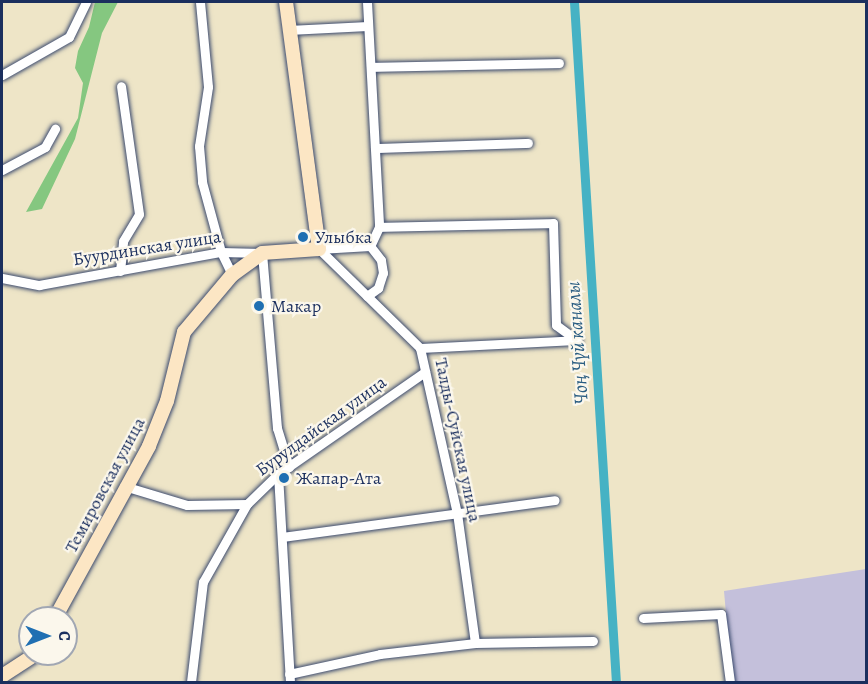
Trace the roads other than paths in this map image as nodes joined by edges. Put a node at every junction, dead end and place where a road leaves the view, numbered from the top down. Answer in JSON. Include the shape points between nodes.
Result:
{"nodes":[{"id":1,"x":86,"y":2,"type":"edge"},
{"id":2,"x":200,"y":2,"type":"edge"},
{"id":3,"x":285,"y":2,"type":"edge"},
{"id":4,"x":367,"y":2,"type":"edge"},
{"id":5,"x":368,"y":27,"type":"junction"},
{"id":6,"x":288,"y":30,"type":"junction"},
{"id":7,"x":559,"y":63,"type":"dead end"},
{"id":8,"x":370,"y":68,"type":"junction"},
{"id":9,"x":2,"y":75,"type":"edge"},
{"id":10,"x":121,"y":86,"type":"dead end"},
{"id":11,"x":55,"y":129,"type":"dead end"},
{"id":12,"x":528,"y":143,"type":"dead end"},
{"id":13,"x":375,"y":148,"type":"junction"},
{"id":14,"x":2,"y":170,"type":"edge"},
{"id":15,"x":380,"y":227,"type":"junction"},
{"id":16,"x":370,"y":246,"type":"junction"},
{"id":17,"x":319,"y":249,"type":"junction"},
{"id":18,"x":221,"y":252,"type":"junction"},
{"id":19,"x":262,"y":253,"type":"junction"},
{"id":20,"x":120,"y":271,"type":"junction"},
{"id":21,"x":232,"y":275,"type":"junction"},
{"id":22,"x":2,"y":278,"type":"edge"},
{"id":23,"x":367,"y":297,"type":"junction"},
{"id":24,"x":420,"y":348,"type":"junction"},
{"id":25,"x":425,"y":372,"type":"junction"},
{"id":26,"x":289,"y":467,"type":"junction"},
{"id":27,"x":278,"y":474,"type":"junction"},
{"id":28,"x":124,"y":486,"type":"junction"},
{"id":29,"x":555,"y":500,"type":"dead end"},
{"id":30,"x":247,"y":504,"type":"junction"},
{"id":31,"x":457,"y":513,"type":"junction"},
{"id":32,"x":282,"y":537,"type":"junction"},
{"id":33,"x":62,"y":606,"type":"edge"},
{"id":34,"x":644,"y":618,"type":"dead end"},
{"id":35,"x":593,"y":641,"type":"dead end"},
{"id":36,"x":475,"y":643,"type":"junction"},
{"id":37,"x":18,"y":666,"type":"edge"},
{"id":38,"x":2,"y":676,"type":"edge"},
{"id":39,"x":289,"y":678,"type":"edge"},
{"id":40,"x":191,"y":682,"type":"edge"},
{"id":41,"x":730,"y":682,"type":"edge"}],
"edges":[{"from":1,"to":9,"type":"street","via":[[69,37]]},
{"from":2,"to":18,"type":"street","via":[[208,87],[199,146],[202,182]]},
{"from":3,"to":6,"type":"street"},
{"from":4,"to":5,"type":"street"},
{"from":5,"to":6,"type":"street"},
{"from":5,"to":8,"type":"street"},
{"from":6,"to":17,"type":"street"},
{"from":7,"to":8,"type":"street"},
{"from":8,"to":13,"type":"street"},
{"from":10,"to":20,"type":"street","via":[[139,214],[123,241]]},
{"from":11,"to":14,"type":"street","via":[[38,152]]},
{"from":12,"to":13,"type":"street"},
{"from":13,"to":15,"type":"street"},
{"from":15,"to":16,"type":"street"},
{"from":15,"to":24,"type":"street","via":[[553,223],[556,325],[577,340]]},
{"from":16,"to":17,"type":"street","name":"Буурдинская улица"},
{"from":16,"to":23,"type":"street","via":[[381,260],[383,273],[378,288]]},
{"from":17,"to":19,"type":"street","name":"Буурдинская улица"},
{"from":17,"to":23,"type":"street","name":"Талды-Суйская улица"},
{"from":18,"to":19,"type":"street","name":"Буурдинская улица"},
{"from":18,"to":20,"type":"street","name":"Буурдинская улица"},
{"from":18,"to":21,"type":"street"},
{"from":19,"to":21,"type":"street","name":"Темировская улица"},
{"from":19,"to":26,"type":"street","via":[[277,428]]},
{"from":20,"to":22,"type":"street","name":"Буурдинская улица","via":[[39,285]]},
{"from":21,"to":28,"type":"street","name":"Темировская улица","via":[[184,332],[167,402],[149,446]]},
{"from":23,"to":24,"type":"street","name":"Талды-Суйская улица"},
{"from":24,"to":25,"type":"street","name":"Талды-Суйская улица"},
{"from":25,"to":26,"type":"street","name":"Бурулдайская улица"},
{"from":25,"to":31,"type":"street","name":"Талды-Суйская улица"},
{"from":26,"to":27,"type":"street","name":"Бурулдайская улица"},
{"from":27,"to":30,"type":"street","name":"Бурулдайская улица"},
{"from":27,"to":32,"type":"street"},
{"from":28,"to":30,"type":"street","via":[[187,505]]},
{"from":28,"to":33,"type":"street","name":"Темировская улица"},
{"from":29,"to":31,"type":"street"},
{"from":30,"to":40,"type":"street","name":"Бурулдайская улица","via":[[203,582]]},
{"from":31,"to":32,"type":"street"},
{"from":31,"to":36,"type":"street","name":"Талды-Суйская улица"},
{"from":32,"to":39,"type":"street"},
{"from":34,"to":41,"type":"street","via":[[721,614]]},
{"from":35,"to":36,"type":"street"},
{"from":36,"to":39,"type":"street","via":[[380,654]]},
{"from":37,"to":38,"type":"street"}]}
